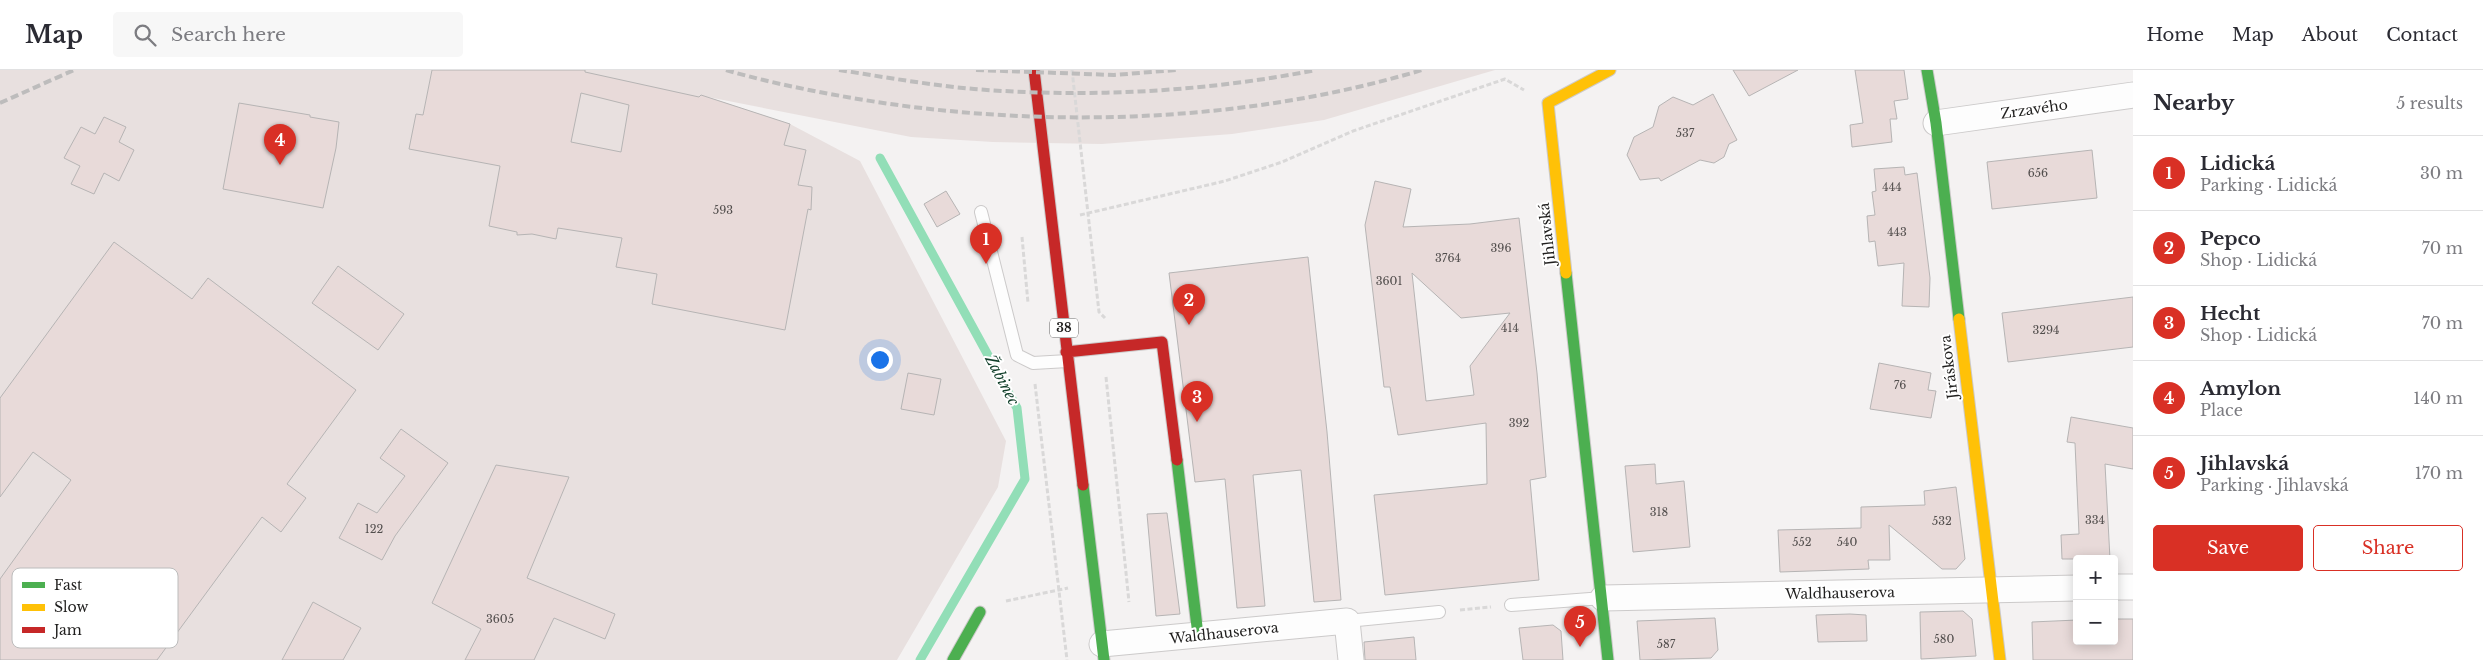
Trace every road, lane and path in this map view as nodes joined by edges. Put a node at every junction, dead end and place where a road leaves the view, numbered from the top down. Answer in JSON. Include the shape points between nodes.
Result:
{"nodes":[{"id":1,"x":1034,"y":70,"type":"edge"},
{"id":2,"x":1072,"y":70,"type":"edge"},
{"id":3,"x":1610,"y":70,"type":"edge"},
{"id":4,"x":1927,"y":70,"type":"edge"},
{"id":5,"x":2133,"y":96,"type":"edge"},
{"id":6,"x":1548,"y":104,"type":"junction"},
{"id":7,"x":1936,"y":123,"type":"junction"},
{"id":8,"x":981,"y":212,"type":"dead end"},
{"id":9,"x":1088,"y":213,"type":"junction"},
{"id":10,"x":1052,"y":220,"type":"junction"},
{"id":11,"x":1110,"y":320,"type":"dead end"},
{"id":12,"x":1067,"y":357,"type":"junction"},
{"id":13,"x":1111,"y":368,"type":"dead end"},
{"id":14,"x":2118,"y":587,"type":"edge"},
{"id":15,"x":2133,"y":587,"type":"edge"},
{"id":16,"x":2073,"y":588,"type":"edge"},
{"id":17,"x":1990,"y":590,"type":"junction"},
{"id":18,"x":1603,"y":598,"type":"junction"},
{"id":19,"x":1511,"y":606,"type":"joint"},
{"id":20,"x":980,"y":612,"type":"joint"},
{"id":21,"x":1439,"y":612,"type":"joint"},
{"id":22,"x":1347,"y":621,"type":"junction"},
{"id":23,"x":1198,"y":635,"type":"junction"},
{"id":24,"x":1133,"y":642,"type":"junction"},
{"id":25,"x":1103,"y":652,"type":"edge"},
{"id":26,"x":953,"y":660,"type":"edge"},
{"id":27,"x":1067,"y":660,"type":"edge"},
{"id":28,"x":1351,"y":660,"type":"edge"},
{"id":29,"x":1608,"y":660,"type":"edge"},
{"id":30,"x":2000,"y":660,"type":"edge"}],
"edges":[{"from":1,"to":10,"type":"street","number":"38"},
{"from":2,"to":9,"type":"path"},
{"from":3,"to":6,"type":"street"},
{"from":4,"to":7,"type":"street","name":"Jiráskova"},
{"from":5,"to":7,"type":"street","name":"Zrzavého"},
{"from":6,"to":9,"type":"path","via":[[1505,79],[1353,131],[1282,162],[1225,181]]},
{"from":6,"to":18,"type":"street","name":"Jihlavská"},
{"from":7,"to":17,"type":"street","name":"Jiráskova"},
{"from":8,"to":12,"type":"lane","via":[[1018,354],[1033,364]]},
{"from":9,"to":10,"type":"path"},
{"from":9,"to":11,"type":"path","via":[[1099,312]]},
{"from":10,"to":12,"type":"street","number":"38"},
{"from":12,"to":23,"type":"street","via":[[1162,342]]},
{"from":12,"to":25,"type":"street","number":"38"},
{"from":13,"to":24,"type":"path","via":[[1106,376]]},
{"from":14,"to":15,"type":"street"},
{"from":16,"to":17,"type":"street","name":"Waldhauserova"},
{"from":17,"to":18,"type":"street","name":"Waldhauserova"},
{"from":17,"to":30,"type":"street","name":"Jiráskova"},
{"from":18,"to":19,"type":"lane"},
{"from":18,"to":29,"type":"street","name":"Jihlavská"},
{"from":19,"to":21,"type":"path"},
{"from":20,"to":26,"type":"street"},
{"from":20,"to":27,"type":"path","via":[[1001,602],[1057,589]]},
{"from":21,"to":22,"type":"lane"},
{"from":22,"to":23,"type":"street","name":"Waldhauserova"},
{"from":22,"to":28,"type":"street"},
{"from":23,"to":24,"type":"street","name":"Waldhauserova"},
{"from":24,"to":25,"type":"street","name":"Waldhauserova"}]}
